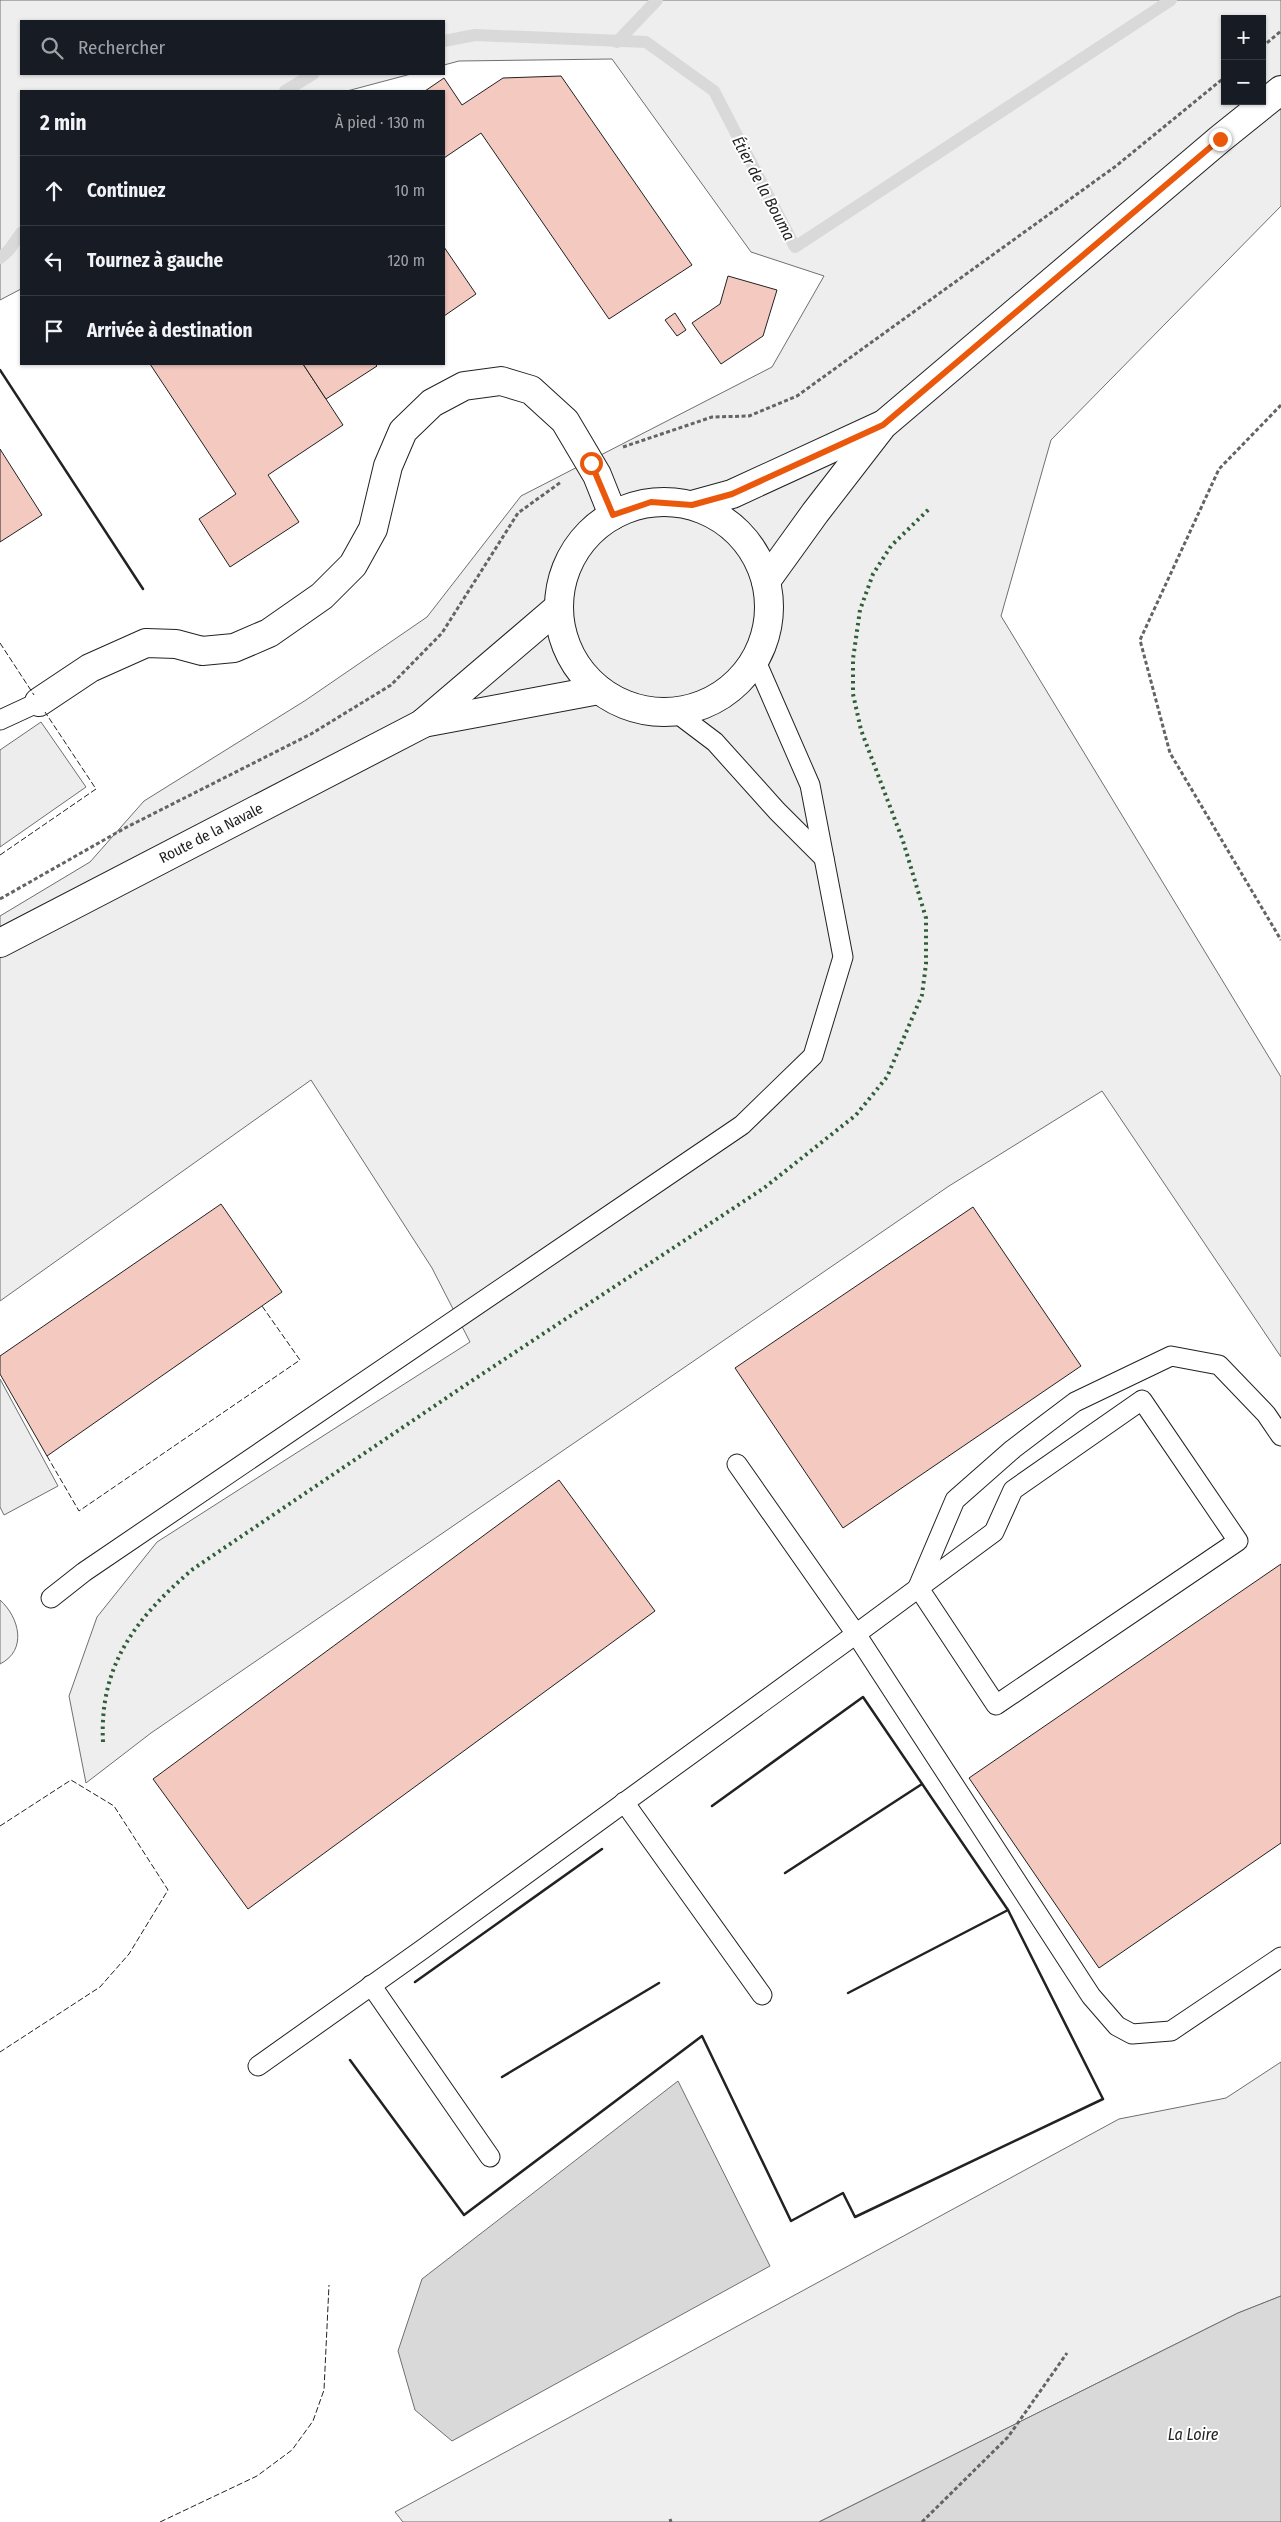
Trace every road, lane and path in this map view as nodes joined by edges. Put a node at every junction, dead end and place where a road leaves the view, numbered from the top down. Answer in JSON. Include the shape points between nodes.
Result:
{"nodes":[{"id":1,"x":1281,"y":32,"type":"edge"},
{"id":2,"x":1266,"y":44,"type":"edge"},
{"id":3,"x":1281,"y":90,"type":"edge"},
{"id":4,"x":1281,"y":405,"type":"edge"},
{"id":5,"x":883,"y":425,"type":"junction"},
{"id":6,"x":692,"y":505,"type":"junction"},
{"id":7,"x":613,"y":515,"type":"junction"},
{"id":8,"x":766,"y":581,"type":"junction"},
{"id":9,"x":559,"y":607,"type":"junction"},
{"id":10,"x":755,"y":659,"type":"junction"},
{"id":11,"x":599,"y":690,"type":"junction"},
{"id":12,"x":39,"y":702,"type":"joint"},
{"id":13,"x":674,"y":711,"type":"junction"},
{"id":14,"x":0,"y":720,"type":"edge"},
{"id":15,"x":422,"y":724,"type":"junction"},
{"id":16,"x":824,"y":858,"type":"junction"},
{"id":17,"x":1281,"y":940,"type":"edge"},
{"id":18,"x":0,"y":943,"type":"edge"},
{"id":19,"x":1281,"y":1436,"type":"edge"},
{"id":20,"x":737,"y":1464,"type":"dead end"},
{"id":21,"x":918,"y":1587,"type":"junction"},
{"id":22,"x":51,"y":1598,"type":"dead end"},
{"id":23,"x":856,"y":1634,"type":"junction"},
{"id":24,"x":624,"y":1802,"type":"junction"},
{"id":25,"x":1281,"y":1957,"type":"edge"},
{"id":26,"x":372,"y":1985,"type":"junction"},
{"id":27,"x":762,"y":1995,"type":"dead end"},
{"id":28,"x":258,"y":2066,"type":"dead end"},
{"id":29,"x":490,"y":2157,"type":"dead end"},
{"id":30,"x":1066,"y":2353,"type":"dead end"},
{"id":31,"x":922,"y":2522,"type":"edge"}],
"edges":[{"from":1,"to":2,"type":"path"},
{"from":3,"to":5,"type":"main road"},
{"from":4,"to":17,"type":"path","via":[[1219,469],[1140,640],[1170,753]]},
{"from":5,"to":6,"type":"main road","via":[[732,494]]},
{"from":5,"to":8,"type":"main road"},
{"from":6,"to":7,"type":"main road","via":[[651,502]]},
{"from":6,"to":8,"type":"main road","via":[[717,516],[739,533],[756,555]]},
{"from":7,"to":9,"type":"main road","via":[[590,532],[574,555],[562,581]]},
{"from":7,"to":12,"type":"main road","via":[[597,475],[565,421],[531,390],[501,381],[464,386],[432,403],[403,431],[388,466],[373,529],[353,565],[322,596],[269,633],[234,648],[202,651],[176,644],[146,642],[90,668]]},
{"from":8,"to":10,"type":"main road","via":[[768,622]]},
{"from":9,"to":11,"type":"main road","via":[[563,634],[573,659]]},
{"from":9,"to":15,"type":"main road","name":"Route de la Navale"},
{"from":10,"to":13,"type":"main road","via":[[727,691],[702,705]]},
{"from":10,"to":16,"type":"lane","via":[[810,786]]},
{"from":11,"to":13,"type":"main road","via":[[636,708]]},
{"from":11,"to":15,"type":"main road","name":"Route de la Navale"},
{"from":12,"to":14,"type":"lane"},
{"from":13,"to":16,"type":"lane","via":[[715,742]]},
{"from":15,"to":18,"type":"main road","name":"Route de la Navale"},
{"from":16,"to":22,"type":"lane","via":[[843,957],[816,1047],[813,1056],[742,1125],[84,1572]]},
{"from":19,"to":21,"type":"lane","via":[[1266,1414],[1219,1366],[1171,1356],[1075,1402],[1013,1449],[956,1500]]},
{"from":20,"to":23,"type":"lane"},
{"from":21,"to":21,"type":"lane","via":[[994,1532],[1013,1490],[1142,1400],[1238,1541],[996,1705]]},
{"from":21,"to":23,"type":"lane"},
{"from":23,"to":24,"type":"lane"},
{"from":23,"to":25,"type":"lane","via":[[1090,1996],[1117,2026],[1132,2034],[1171,2031]]},
{"from":24,"to":26,"type":"lane"},
{"from":24,"to":27,"type":"lane"},
{"from":26,"to":28,"type":"lane"},
{"from":26,"to":29,"type":"lane"},
{"from":30,"to":31,"type":"path","via":[[1008,2437]]}]}
